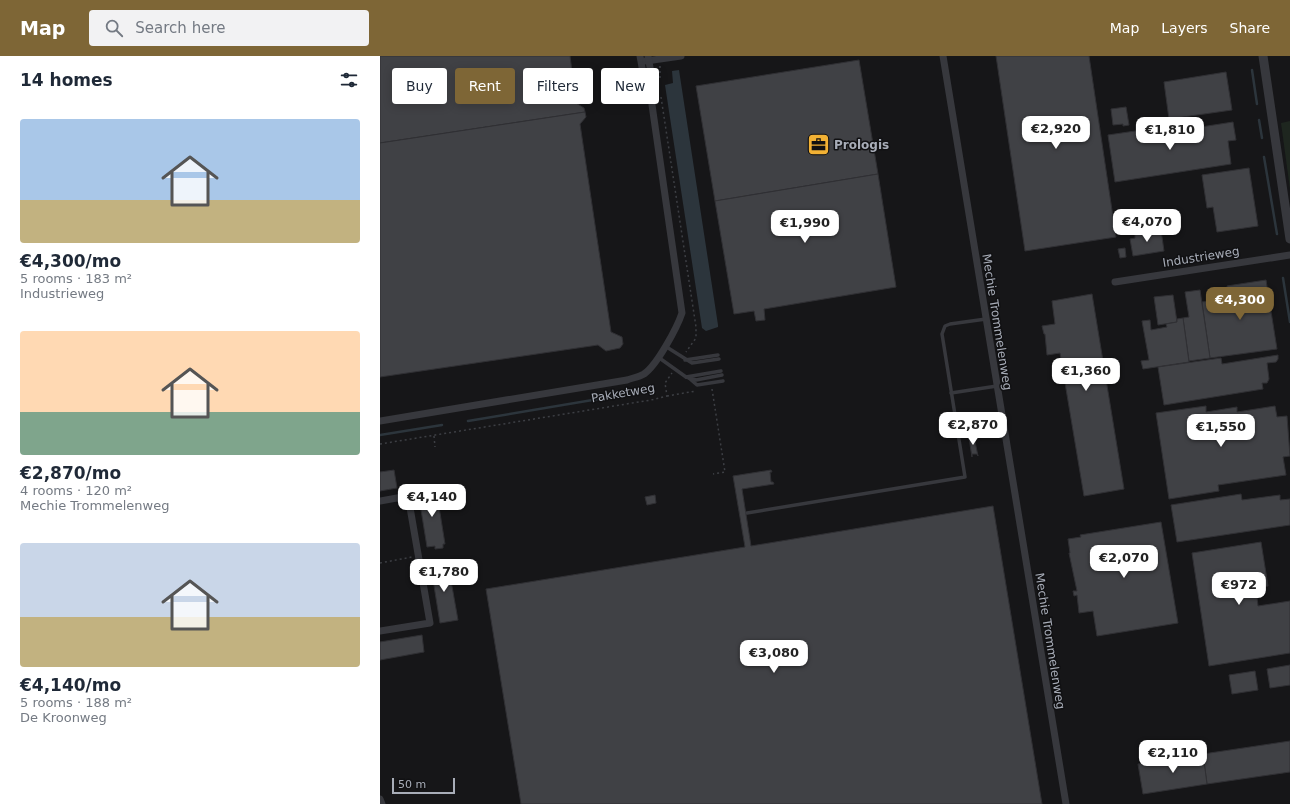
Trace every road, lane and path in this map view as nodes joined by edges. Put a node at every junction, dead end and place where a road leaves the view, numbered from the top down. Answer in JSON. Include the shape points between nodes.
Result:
{"nodes":[{"id":1,"x":681,"y":56,"type":"edge"},
{"id":2,"x":943,"y":56,"type":"edge"},
{"id":3,"x":1263,"y":56,"type":"edge"},
{"id":4,"x":648,"y":58,"type":"edge"},
{"id":5,"x":640,"y":59,"type":"edge"},
{"id":6,"x":660,"y":60,"type":"junction"},
{"id":7,"x":659,"y":83,"type":"dead end"},
{"id":8,"x":660,"y":91,"type":"dead end"},
{"id":9,"x":652,"y":105,"type":"junction"},
{"id":10,"x":1290,"y":239,"type":"edge"},
{"id":11,"x":1290,"y":255,"type":"edge"},
{"id":12,"x":1115,"y":282,"type":"dead end"},
{"id":13,"x":986,"y":319,"type":"junction"},
{"id":14,"x":666,"y":346,"type":"junction"},
{"id":15,"x":718,"y":355,"type":"dead end"},
{"id":16,"x":657,"y":357,"type":"junction"},
{"id":17,"x":684,"y":359,"type":"junction"},
{"id":18,"x":719,"y":359,"type":"dead end"},
{"id":19,"x":674,"y":368,"type":"junction"},
{"id":20,"x":721,"y":371,"type":"dead end"},
{"id":21,"x":722,"y":375,"type":"dead end"},
{"id":22,"x":686,"y":377,"type":"junction"},
{"id":23,"x":722,"y":381,"type":"dead end"},
{"id":24,"x":997,"y":386,"type":"junction"},
{"id":25,"x":712,"y":389,"type":"dead end"},
{"id":26,"x":697,"y":391,"type":"dead end"},
{"id":27,"x":951,"y":393,"type":"junction"},
{"id":28,"x":667,"y":396,"type":"junction"},
{"id":29,"x":380,"y":421,"type":"edge"},
{"id":30,"x":434,"y":436,"type":"junction"},
{"id":31,"x":380,"y":444,"type":"edge"},
{"id":32,"x":435,"y":447,"type":"dead end"},
{"id":33,"x":714,"y":474,"type":"dead end"},
{"id":34,"x":380,"y":501,"type":"edge"},
{"id":35,"x":747,"y":513,"type":"dead end"},
{"id":36,"x":418,"y":556,"type":"junction"},
{"id":37,"x":380,"y":563,"type":"edge"},
{"id":38,"x":380,"y":631,"type":"edge"},
{"id":39,"x":380,"y":799,"type":"edge"},
{"id":40,"x":382,"y":804,"type":"edge"},
{"id":41,"x":1066,"y":804,"type":"edge"}],
"edges":[{"from":1,"to":6,"type":"street"},
{"from":2,"to":13,"type":"street","name":"Mechie Trommelenweg"},
{"from":3,"to":10,"type":"street"},
{"from":4,"to":5,"type":"street"},
{"from":4,"to":6,"type":"street"},
{"from":4,"to":9,"type":"street"},
{"from":5,"to":9,"type":"street"},
{"from":6,"to":7,"type":"path","via":[[662,73]]},
{"from":8,"to":17,"type":"path","via":[[696,327],[696,338]]},
{"from":9,"to":14,"type":"street","name":"Pakketweg","via":[[682,313],[677,328]]},
{"from":11,"to":12,"type":"street","name":"Industrieweg"},
{"from":13,"to":24,"type":"street","name":"Mechie Trommelenweg"},
{"from":13,"to":27,"type":"lane","via":[[950,324],[943,330]]},
{"from":14,"to":16,"type":"street","name":"Pakketweg"},
{"from":14,"to":17,"type":"lane"},
{"from":15,"to":17,"type":"lane"},
{"from":16,"to":19,"type":"lane"},
{"from":16,"to":29,"type":"street","name":"Pakketweg","via":[[645,373],[627,380]]},
{"from":17,"to":18,"type":"lane","via":[[692,363]]},
{"from":19,"to":22,"type":"lane"},
{"from":19,"to":28,"type":"path","name":"Pakketweg","via":[[665,383]]},
{"from":20,"to":22,"type":"lane"},
{"from":21,"to":22,"type":"lane","via":[[696,380]]},
{"from":22,"to":23,"type":"lane","via":[[697,385]]},
{"from":24,"to":27,"type":"lane"},
{"from":24,"to":41,"type":"street","name":"Mechie Trommelenweg"},
{"from":25,"to":33,"type":"path","via":[[725,472]]},
{"from":26,"to":28,"type":"path"},
{"from":27,"to":35,"type":"lane","via":[[965,477]]},
{"from":28,"to":30,"type":"path","name":"Pakketweg"},
{"from":30,"to":31,"type":"path","name":"Pakketweg"},
{"from":30,"to":32,"type":"path"},
{"from":34,"to":36,"type":"street","via":[[408,496]]},
{"from":36,"to":37,"type":"path"},
{"from":36,"to":38,"type":"street","via":[[430,623]]},
{"from":39,"to":40,"type":"street"}]}
